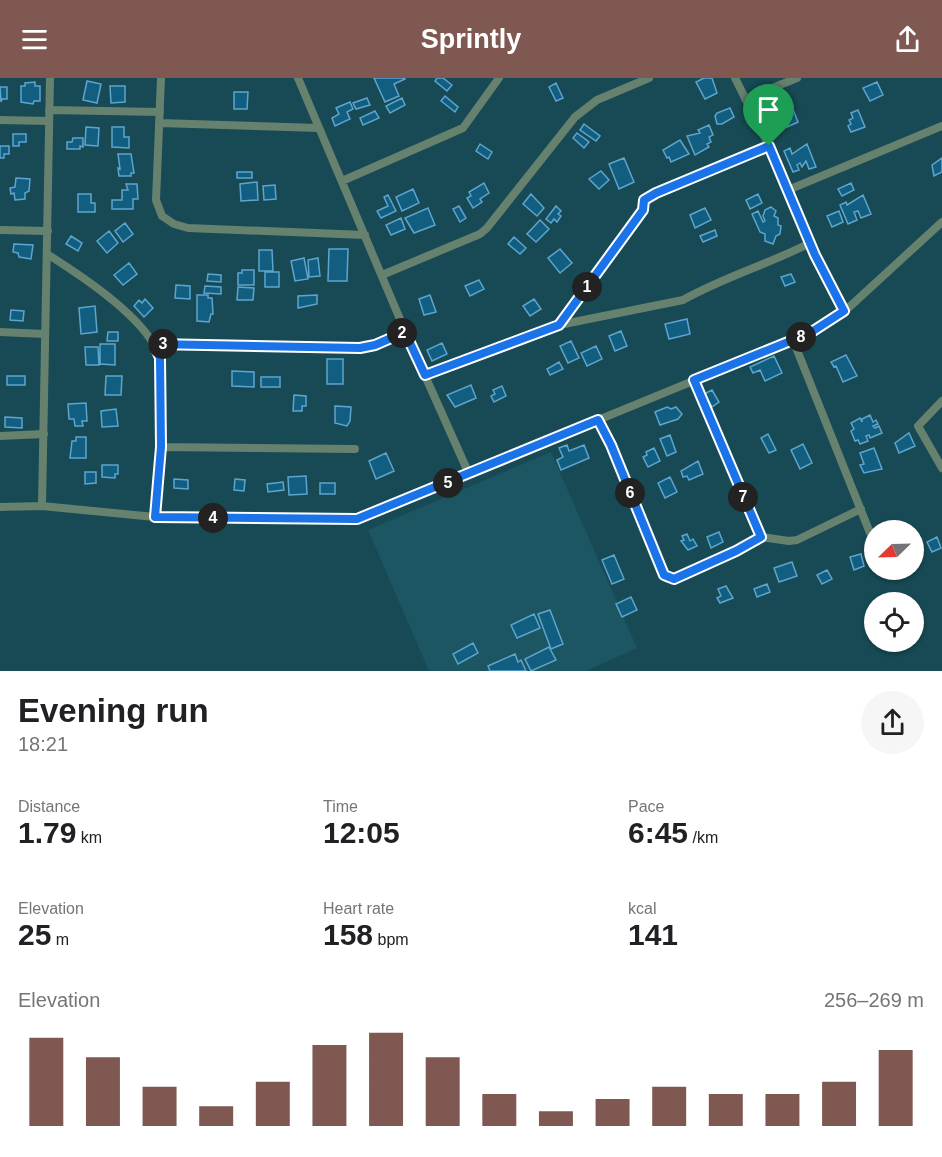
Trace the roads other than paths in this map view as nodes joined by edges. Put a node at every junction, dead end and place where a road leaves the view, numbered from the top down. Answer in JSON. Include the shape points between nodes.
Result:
{"nodes":[{"id":1,"x":50,"y":78,"type":"edge"},
{"id":2,"x":161,"y":78,"type":"edge"},
{"id":3,"x":499,"y":78,"type":"edge"},
{"id":4,"x":649,"y":78,"type":"edge"},
{"id":5,"x":735,"y":78,"type":"edge"},
{"id":6,"x":796,"y":78,"type":"edge"},
{"id":7,"x":301,"y":79,"type":"edge"},
{"id":8,"x":745,"y":99,"type":"junction"},
{"id":9,"x":49,"y":110,"type":"junction"},
{"id":10,"x":160,"y":112,"type":"junction"},
{"id":11,"x":0,"y":120,"type":"edge"},
{"id":12,"x":49,"y":121,"type":"junction"},
{"id":13,"x":159,"y":123,"type":"junction"},
{"id":14,"x":942,"y":126,"type":"edge"},
{"id":15,"x":319,"y":128,"type":"junction"},
{"id":16,"x":769,"y":146,"type":"junction"},
{"id":17,"x":342,"y":181,"type":"junction"},
{"id":18,"x":788,"y":190,"type":"junction"},
{"id":19,"x":942,"y":222,"type":"edge"},
{"id":20,"x":0,"y":230,"type":"edge"},
{"id":21,"x":48,"y":231,"type":"junction"},
{"id":22,"x":365,"y":235,"type":"junction"},
{"id":23,"x":810,"y":243,"type":"junction"},
{"id":24,"x":47,"y":254,"type":"junction"},
{"id":25,"x":382,"y":275,"type":"junction"},
{"id":26,"x":844,"y":311,"type":"junction"},
{"id":27,"x":559,"y":325,"type":"junction"},
{"id":28,"x":0,"y":332,"type":"edge"},
{"id":29,"x":405,"y":332,"type":"junction"},
{"id":30,"x":45,"y":334,"type":"junction"},
{"id":31,"x":793,"y":340,"type":"junction"},
{"id":32,"x":154,"y":344,"type":"junction"},
{"id":33,"x":425,"y":375,"type":"junction"},
{"id":34,"x":694,"y":380,"type":"junction"},
{"id":35,"x":942,"y":401,"type":"edge"},
{"id":36,"x":598,"y":420,"type":"junction"},
{"id":37,"x":44,"y":435,"type":"junction"},
{"id":38,"x":0,"y":436,"type":"edge"},
{"id":39,"x":161,"y":447,"type":"junction"},
{"id":40,"x":355,"y":449,"type":"dead end"},
{"id":41,"x":942,"y":468,"type":"edge"},
{"id":42,"x":469,"y":474,"type":"junction"},
{"id":43,"x":42,"y":506,"type":"junction"},
{"id":44,"x":0,"y":507,"type":"edge"},
{"id":45,"x":861,"y":509,"type":"junction"},
{"id":46,"x":155,"y":517,"type":"junction"},
{"id":47,"x":865,"y":520,"type":"edge"},
{"id":48,"x":761,"y":537,"type":"junction"}],
"edges":[{"from":1,"to":9,"type":"street"},
{"from":2,"to":10,"type":"street"},
{"from":3,"to":17,"type":"street","via":[[463,128]]},
{"from":4,"to":25,"type":"street","via":[[597,100],[574,117],[480,234]]},
{"from":5,"to":8,"type":"street"},
{"from":6,"to":8,"type":"street"},
{"from":7,"to":15,"type":"street"},
{"from":8,"to":16,"type":"street"},
{"from":9,"to":10,"type":"street"},
{"from":9,"to":12,"type":"street"},
{"from":10,"to":13,"type":"street"},
{"from":11,"to":12,"type":"street"},
{"from":12,"to":21,"type":"street"},
{"from":13,"to":15,"type":"street"},
{"from":13,"to":22,"type":"street","via":[[156,200],[168,221],[188,228],[226,231]]},
{"from":14,"to":18,"type":"street"},
{"from":15,"to":17,"type":"street"},
{"from":16,"to":18,"type":"street"},
{"from":16,"to":27,"type":"street","via":[[644,200],[643,210]]},
{"from":17,"to":22,"type":"street"},
{"from":18,"to":23,"type":"street"},
{"from":19,"to":26,"type":"street"},
{"from":20,"to":21,"type":"street"},
{"from":21,"to":24,"type":"street"},
{"from":22,"to":25,"type":"street"},
{"from":23,"to":26,"type":"street"},
{"from":23,"to":27,"type":"street","via":[[683,300]]},
{"from":24,"to":30,"type":"street"},
{"from":24,"to":32,"type":"street","via":[[93,284]]},
{"from":25,"to":29,"type":"street"},
{"from":26,"to":31,"type":"street"},
{"from":27,"to":33,"type":"street"},
{"from":28,"to":30,"type":"street"},
{"from":29,"to":32,"type":"street","via":[[360,348]]},
{"from":29,"to":33,"type":"street"},
{"from":30,"to":37,"type":"street"},
{"from":31,"to":34,"type":"street"},
{"from":31,"to":45,"type":"street"},
{"from":32,"to":39,"type":"street","via":[[160,358]]},
{"from":33,"to":42,"type":"street"},
{"from":34,"to":36,"type":"street"},
{"from":34,"to":48,"type":"street"},
{"from":35,"to":41,"type":"street","via":[[918,426]]},
{"from":36,"to":42,"type":"street"},
{"from":36,"to":48,"type":"street","via":[[668,579]]},
{"from":37,"to":38,"type":"street"},
{"from":37,"to":43,"type":"street"},
{"from":39,"to":40,"type":"street"},
{"from":39,"to":46,"type":"street"},
{"from":42,"to":46,"type":"street","via":[[357,519]]},
{"from":43,"to":44,"type":"street"},
{"from":43,"to":46,"type":"street"},
{"from":45,"to":47,"type":"street"},
{"from":45,"to":48,"type":"street","via":[[797,540]]}]}
